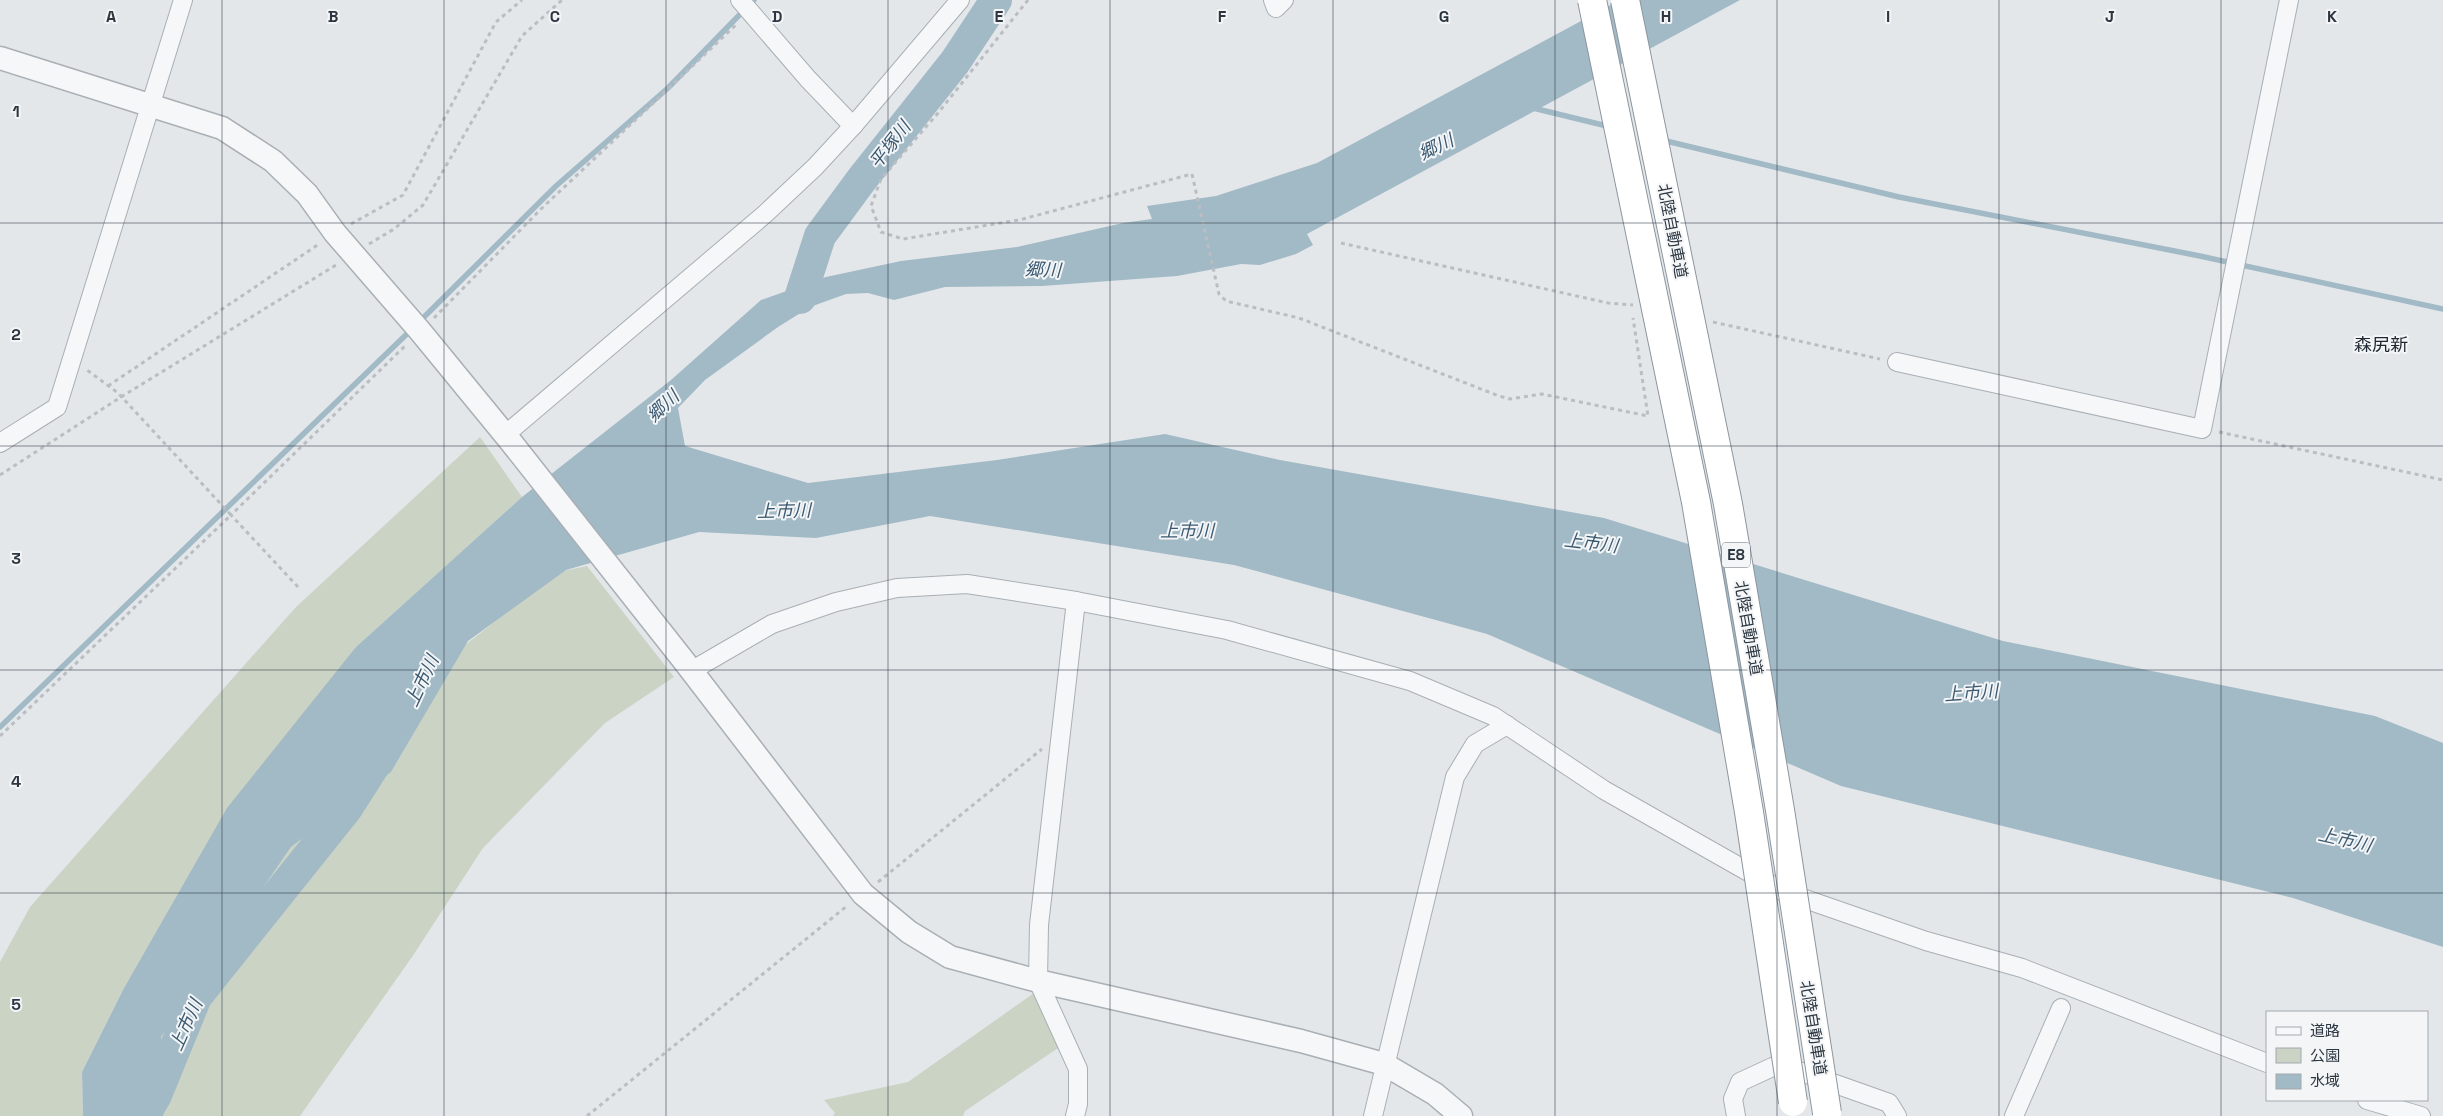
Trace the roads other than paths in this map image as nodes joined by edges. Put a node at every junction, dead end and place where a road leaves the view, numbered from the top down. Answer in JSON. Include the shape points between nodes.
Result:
{"nodes":[{"id":1,"x":183,"y":0,"type":"edge"},
{"id":2,"x":960,"y":0,"type":"edge"},
{"id":3,"x":1272,"y":0,"type":"edge"},
{"id":4,"x":1284,"y":0,"type":"edge"},
{"id":5,"x":1592,"y":0,"type":"edge"},
{"id":6,"x":1625,"y":0,"type":"edge"},
{"id":7,"x":2289,"y":0,"type":"edge"},
{"id":8,"x":745,"y":6,"type":"edge"},
{"id":9,"x":0,"y":58,"type":"edge"},
{"id":10,"x":151,"y":105,"type":"junction"},
{"id":11,"x":853,"y":126,"type":"junction"},
{"id":12,"x":1897,"y":362,"type":"road end"},
{"id":13,"x":508,"y":438,"type":"junction"},
{"id":14,"x":0,"y":443,"type":"edge"},
{"id":15,"x":1076,"y":601,"type":"junction"},
{"id":16,"x":687,"y":666,"type":"junction"},
{"id":17,"x":1506,"y":725,"type":"junction"},
{"id":18,"x":1038,"y":981,"type":"junction"},
{"id":19,"x":2060,"y":1008,"type":"dead end"},
{"id":20,"x":2266,"y":1063,"type":"edge"},
{"id":21,"x":1384,"y":1064,"type":"junction"},
{"id":22,"x":2369,"y":1101,"type":"edge"},
{"id":23,"x":1793,"y":1102,"type":"dead end"},
{"id":24,"x":1827,"y":1113,"type":"dead end"},
{"id":25,"x":2395,"y":1113,"type":"edge"},
{"id":26,"x":1075,"y":1116,"type":"edge"},
{"id":27,"x":1373,"y":1116,"type":"edge"},
{"id":28,"x":1461,"y":1116,"type":"edge"},
{"id":29,"x":1736,"y":1116,"type":"edge"},
{"id":30,"x":1896,"y":1116,"type":"edge"},
{"id":31,"x":2014,"y":1116,"type":"edge"},
{"id":32,"x":2421,"y":1116,"type":"edge"}],
"edges":[{"from":1,"to":10,"type":"street"},
{"from":2,"to":11,"type":"street"},
{"from":3,"to":4,"type":"street","via":[[1276,8]]},
{"from":5,"to":23,"type":"highway","name":"北陸自動車道","number":"E8","bridge":true,"via":[[1696,502],[1749,812]]},
{"from":6,"to":24,"type":"highway","name":"北陸自動車道","number":"E8","bridge":true,"via":[[1728,504],[1782,820]]},
{"from":7,"to":12,"type":"street","via":[[2202,429]]},
{"from":8,"to":11,"type":"street"},
{"from":9,"to":10,"type":"street"},
{"from":10,"to":13,"type":"street","via":[[222,128],[273,162],[307,194],[335,233]]},
{"from":10,"to":14,"type":"street","via":[[56,407]]},
{"from":11,"to":13,"type":"street","via":[[766,214]]},
{"from":13,"to":16,"type":"street"},
{"from":15,"to":16,"type":"street","via":[[967,584],[897,588],[836,602],[772,624]]},
{"from":15,"to":17,"type":"street","via":[[1227,630],[1410,681],[1493,716]]},
{"from":15,"to":18,"type":"street","via":[[1039,925]]},
{"from":16,"to":18,"type":"street","via":[[862,894],[909,932],[950,957]]},
{"from":17,"to":20,"type":"street","via":[[1604,790],[1782,891],[1926,941],[2022,968]]},
{"from":17,"to":21,"type":"street","via":[[1475,744],[1455,777]]},
{"from":18,"to":21,"type":"street","via":[[1301,1041]]},
{"from":18,"to":26,"type":"street","via":[[1078,1069]]},
{"from":19,"to":31,"type":"street"},
{"from":21,"to":27,"type":"street"},
{"from":21,"to":28,"type":"street","via":[[1434,1094]]},
{"from":22,"to":25,"type":"street"},
{"from":25,"to":32,"type":"street"},
{"from":29,"to":30,"type":"street","via":[[1734,1099],[1740,1082],[1779,1064],[1889,1103]]}]}
